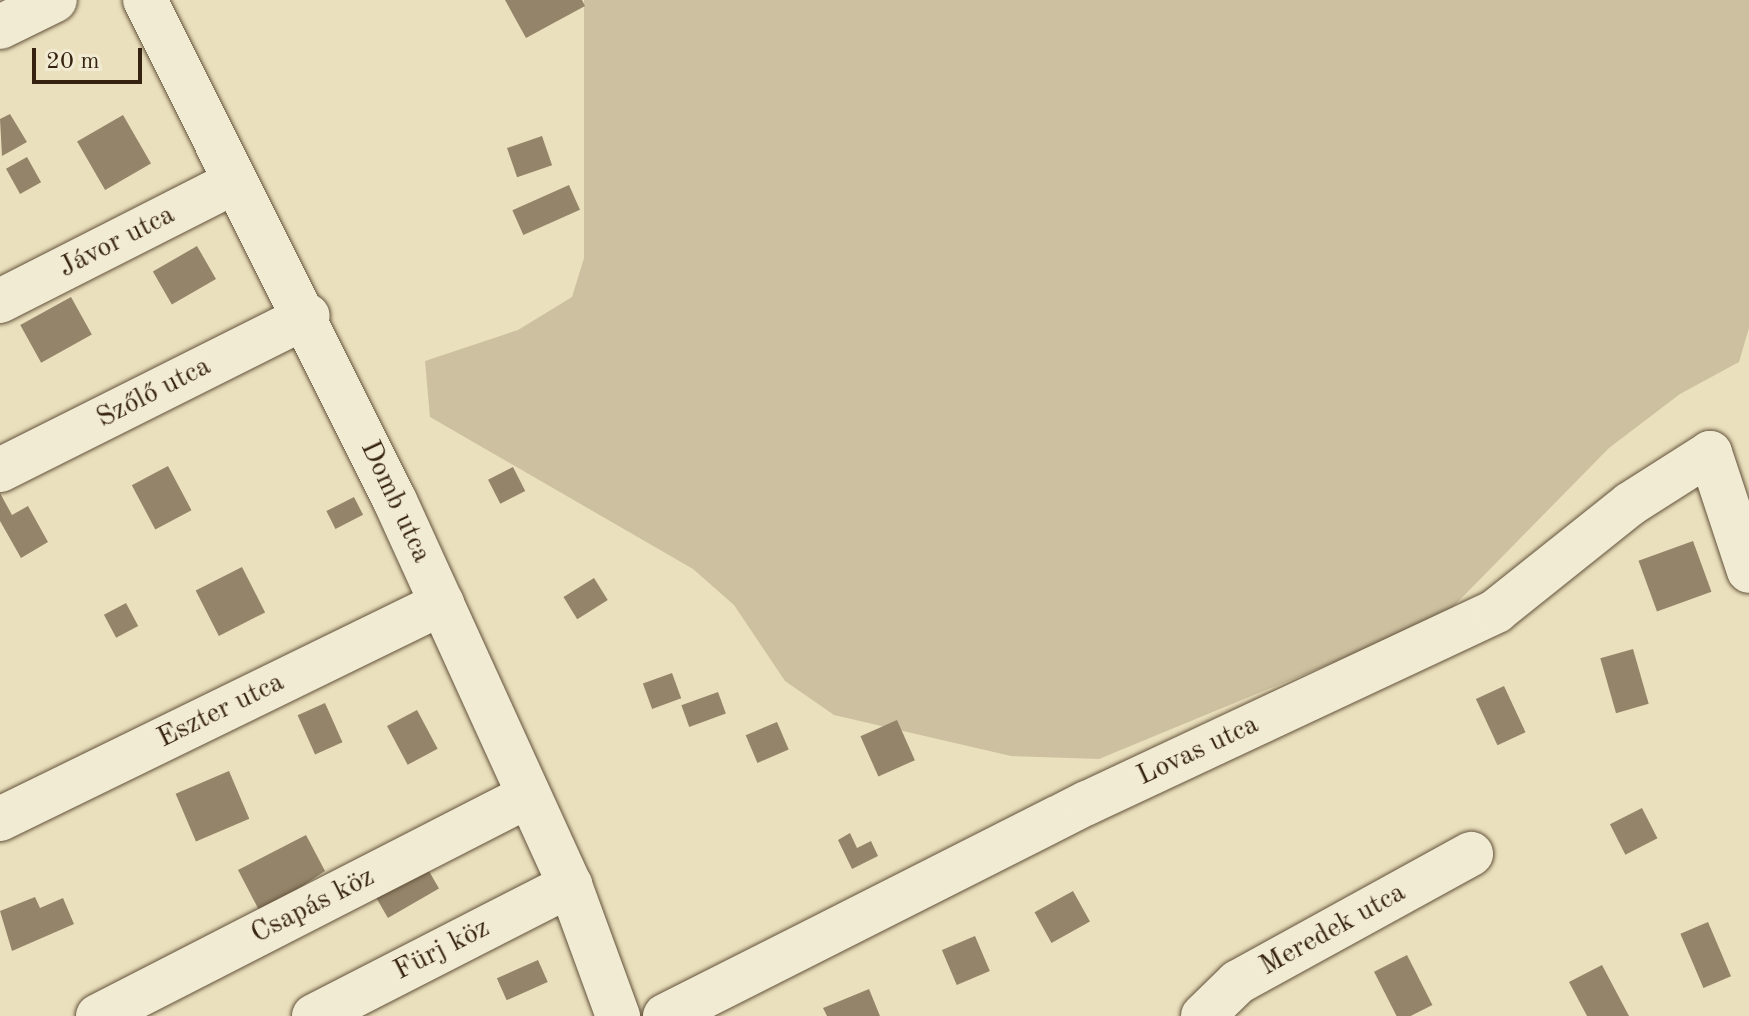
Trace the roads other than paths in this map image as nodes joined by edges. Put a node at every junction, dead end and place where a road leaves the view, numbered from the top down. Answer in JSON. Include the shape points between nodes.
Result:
{"nodes":[{"id":1,"x":55,"y":0,"type":"edge"},
{"id":2,"x":145,"y":0,"type":"edge"},
{"id":3,"x":0,"y":27,"type":"edge"},
{"id":4,"x":233,"y":183,"type":"junction"},
{"id":5,"x":0,"y":301,"type":"edge"},
{"id":6,"x":308,"y":316,"type":"junction"},
{"id":7,"x":0,"y":470,"type":"edge"},
{"id":8,"x":1749,"y":571,"type":"edge"},
{"id":9,"x":442,"y":603,"type":"junction"},
{"id":10,"x":528,"y":796,"type":"junction"},
{"id":11,"x":0,"y":819,"type":"edge"},
{"id":12,"x":1471,"y":854,"type":"dead end"},
{"id":13,"x":570,"y":885,"type":"junction"},
{"id":14,"x":98,"y":1016,"type":"edge"},
{"id":15,"x":314,"y":1016,"type":"edge"},
{"id":16,"x":618,"y":1016,"type":"edge"},
{"id":17,"x":665,"y":1016,"type":"edge"},
{"id":18,"x":1203,"y":1016,"type":"edge"}],
"edges":[{"from":1,"to":3,"type":"street"},
{"from":2,"to":4,"type":"street","name":"Domb utca"},
{"from":4,"to":5,"type":"street","name":"Jávor utca"},
{"from":4,"to":6,"type":"street","name":"Domb utca"},
{"from":6,"to":7,"type":"street","name":"Szőlő utca"},
{"from":6,"to":9,"type":"street","name":"Domb utca"},
{"from":8,"to":17,"type":"street","name":"Lovas utca","via":[[1710,453],[1630,504],[1496,611],[1087,803]]},
{"from":9,"to":10,"type":"street","name":"Domb utca"},
{"from":9,"to":11,"type":"street","name":"Eszter utca"},
{"from":10,"to":13,"type":"street","name":"Domb utca"},
{"from":10,"to":14,"type":"street","name":"Csapás köz"},
{"from":12,"to":18,"type":"street","name":"Meredek utca","via":[[1238,982]]},
{"from":13,"to":15,"type":"street","name":"Fürj köz"},
{"from":13,"to":16,"type":"street","name":"Domb utca"}]}
